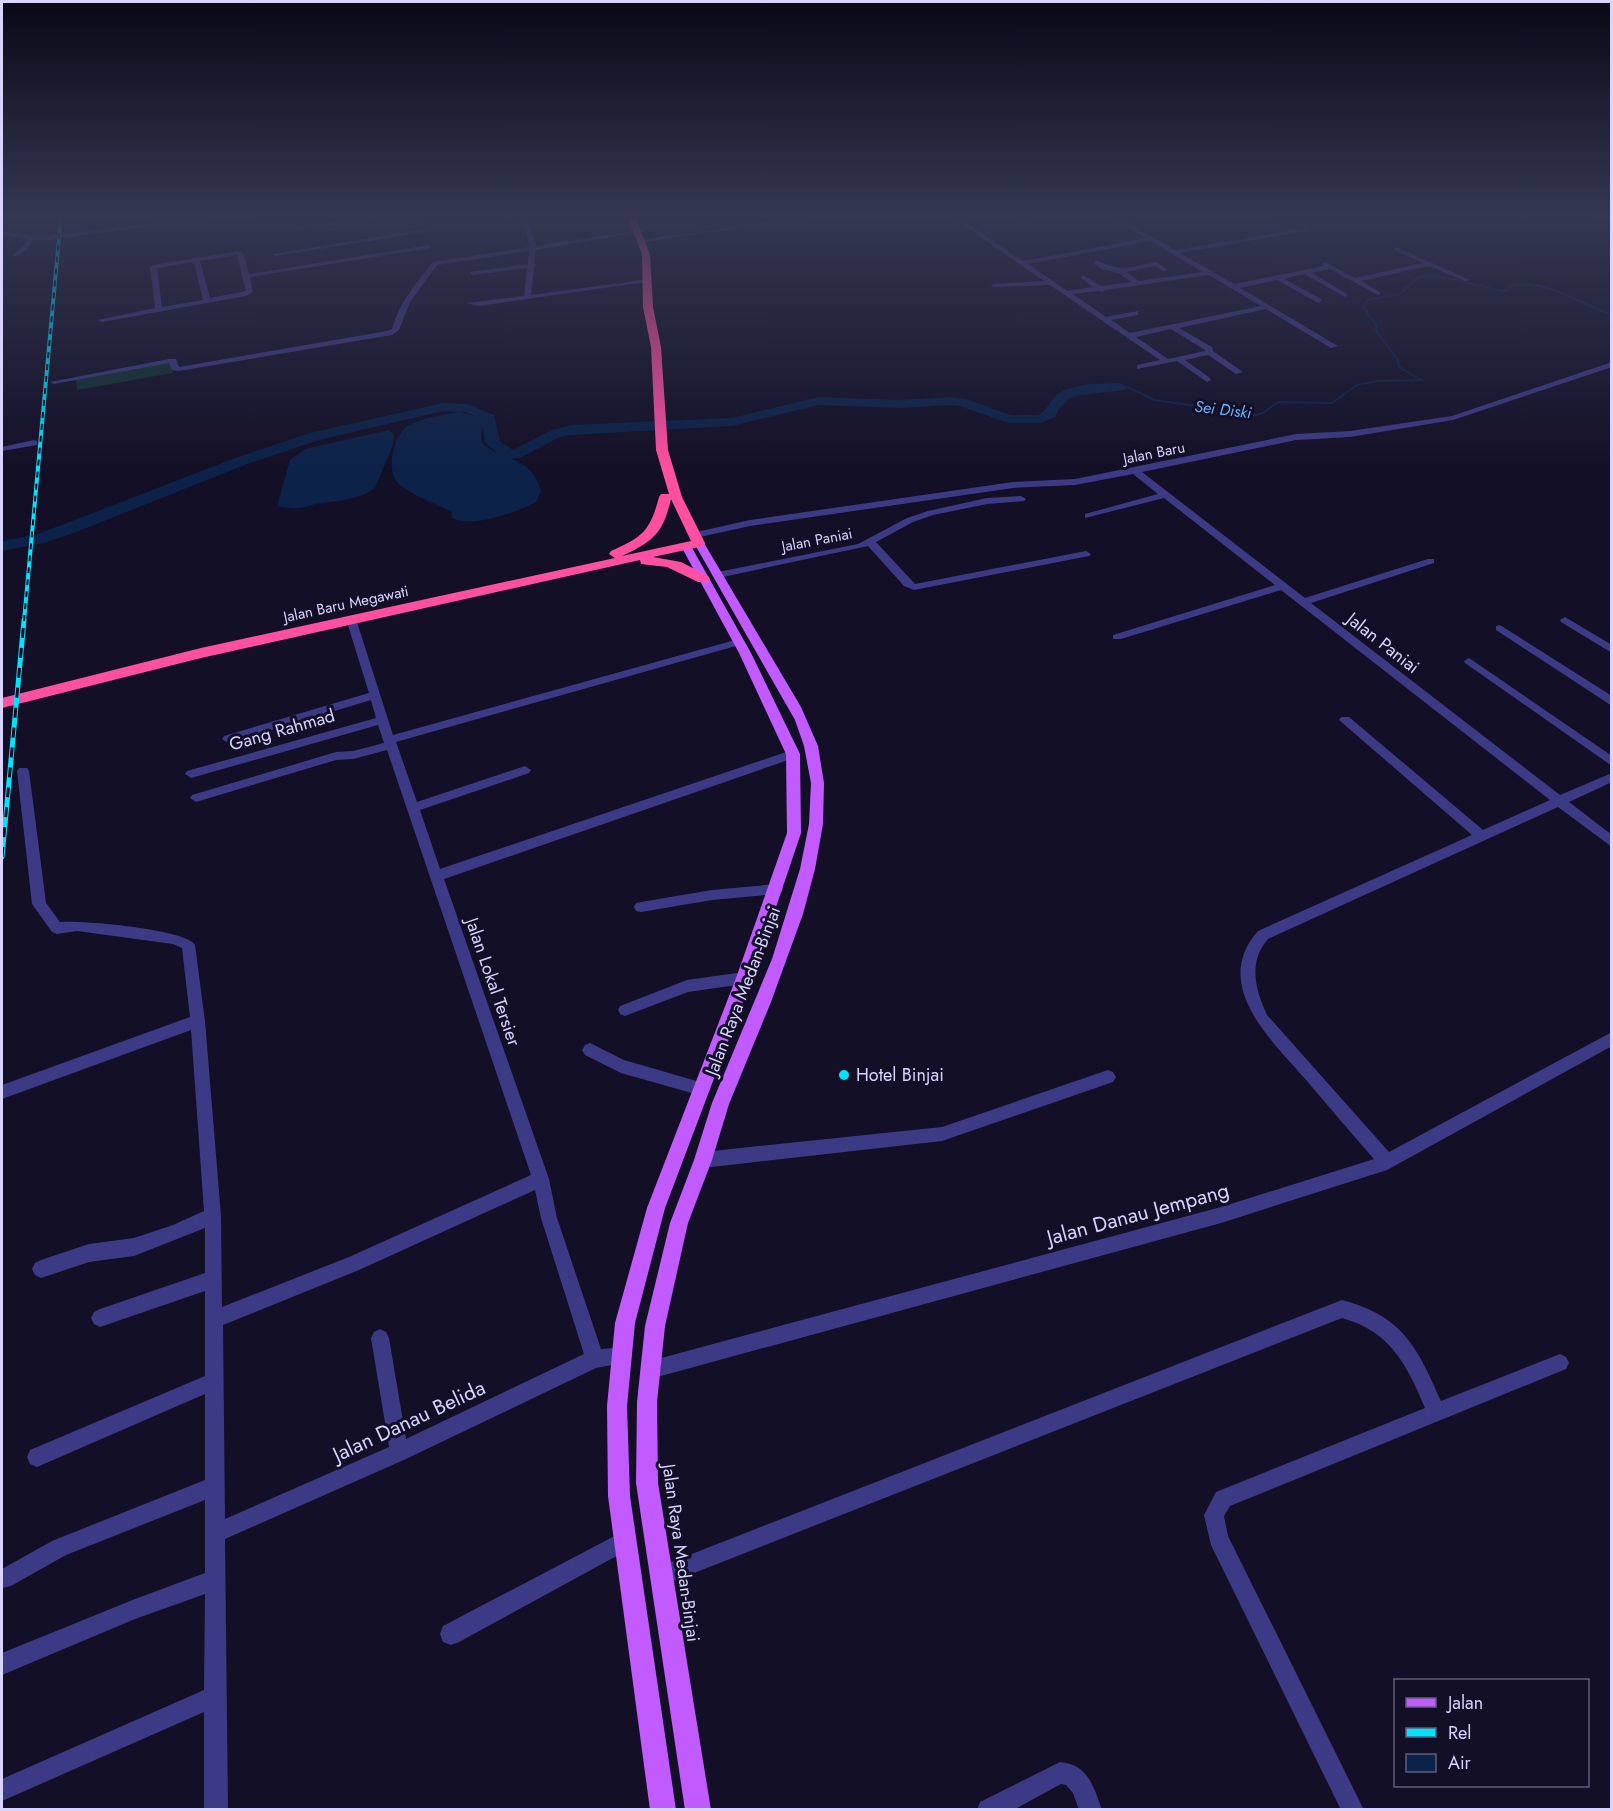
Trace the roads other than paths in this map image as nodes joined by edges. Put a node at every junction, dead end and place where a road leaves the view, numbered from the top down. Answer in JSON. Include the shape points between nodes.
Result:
{"nodes":[{"id":1,"x":157,"y":301,"type":"edge"},
{"id":2,"x":207,"y":301,"type":"edge"},
{"id":3,"x":407,"y":301,"type":"edge"},
{"id":4,"x":494,"y":301,"type":"edge"},
{"id":5,"x":642,"y":301,"type":"edge"},
{"id":6,"x":648,"y":301,"type":"edge"},
{"id":7,"x":1077,"y":301,"type":"edge"},
{"id":8,"x":1254,"y":301,"type":"edge"},
{"id":9,"x":470,"y":303,"type":"dead end"},
{"id":10,"x":1265,"y":307,"type":"junction"},
{"id":11,"x":159,"y":309,"type":"junction"},
{"id":12,"x":1135,"y":313,"type":"dead end"},
{"id":13,"x":1105,"y":319,"type":"junction"},
{"id":14,"x":102,"y":320,"type":"dead end"},
{"id":15,"x":1173,"y":327,"type":"junction"},
{"id":16,"x":1129,"y":336,"type":"junction"},
{"id":17,"x":1334,"y":346,"type":"dead end"},
{"id":18,"x":1209,"y":352,"type":"junction"},
{"id":19,"x":1178,"y":358,"type":"junction"},
{"id":20,"x":1166,"y":361,"type":"junction"},
{"id":21,"x":1611,"y":364,"type":"edge"},
{"id":22,"x":1140,"y":367,"type":"dead end"},
{"id":23,"x":1239,"y":372,"type":"dead end"},
{"id":24,"x":1611,"y":373,"type":"edge"},
{"id":25,"x":1207,"y":380,"type":"dead end"},
{"id":26,"x":54,"y":382,"type":"dead end"},
{"id":27,"x":647,"y":383,"type":"dead end"},
{"id":28,"x":653,"y":435,"type":"junction"},
{"id":29,"x":34,"y":443,"type":"dead end"},
{"id":30,"x":2,"y":449,"type":"edge"},
{"id":31,"x":1138,"y":474,"type":"junction"},
{"id":32,"x":1164,"y":495,"type":"junction"},
{"id":33,"x":665,"y":497,"type":"junction"},
{"id":34,"x":970,"y":499,"type":"junction"},
{"id":35,"x":1021,"y":499,"type":"dead end"},
{"id":36,"x":1088,"y":516,"type":"dead end"},
{"id":37,"x":690,"y":540,"type":"junction"},
{"id":38,"x":871,"y":543,"type":"junction"},
{"id":39,"x":1086,"y":554,"type":"dead end"},
{"id":40,"x":616,"y":558,"type":"junction"},
{"id":41,"x":1431,"y":561,"type":"dead end"},
{"id":42,"x":710,"y":577,"type":"junction"},
{"id":43,"x":1282,"y":586,"type":"junction"},
{"id":44,"x":1303,"y":603,"type":"junction"},
{"id":45,"x":343,"y":618,"type":"junction"},
{"id":46,"x":1565,"y":620,"type":"dead end"},
{"id":47,"x":1500,"y":628,"type":"dead end"},
{"id":48,"x":1117,"y":637,"type":"dead end"},
{"id":49,"x":739,"y":642,"type":"junction"},
{"id":50,"x":1611,"y":650,"type":"edge"},
{"id":51,"x":1469,"y":661,"type":"dead end"},
{"id":52,"x":2,"y":692,"type":"edge"},
{"id":53,"x":374,"y":695,"type":"junction"},
{"id":54,"x":1611,"y":702,"type":"edge"},
{"id":55,"x":2,"y":703,"type":"edge"},
{"id":56,"x":382,"y":720,"type":"junction"},
{"id":57,"x":1346,"y":720,"type":"dead end"},
{"id":58,"x":228,"y":739,"type":"dead end"},
{"id":59,"x":390,"y":742,"type":"junction"},
{"id":60,"x":793,"y":754,"type":"junction"},
{"id":61,"x":1611,"y":762,"type":"edge"},
{"id":62,"x":525,"y":770,"type":"dead end"},
{"id":63,"x":23,"y":771,"type":"dead end"},
{"id":64,"x":190,"y":774,"type":"dead end"},
{"id":65,"x":1611,"y":778,"type":"edge"},
{"id":66,"x":196,"y":798,"type":"dead end"},
{"id":67,"x":1560,"y":801,"type":"junction"},
{"id":68,"x":412,"y":808,"type":"junction"},
{"id":69,"x":1481,"y":836,"type":"junction"},
{"id":70,"x":1611,"y":842,"type":"edge"},
{"id":71,"x":436,"y":876,"type":"junction"},
{"id":72,"x":777,"y":889,"type":"junction"},
{"id":73,"x":641,"y":907,"type":"dead end"},
{"id":74,"x":744,"y":978,"type":"junction"},
{"id":75,"x":625,"y":1010,"type":"dead end"},
{"id":76,"x":198,"y":1022,"type":"junction"},
{"id":77,"x":1611,"y":1038,"type":"edge"},
{"id":78,"x":590,"y":1050,"type":"dead end"},
{"id":79,"x":1108,"y":1077,"type":"dead end"},
{"id":80,"x":702,"y":1089,"type":"junction"},
{"id":81,"x":2,"y":1092,"type":"edge"},
{"id":82,"x":703,"y":1160,"type":"junction"},
{"id":83,"x":1387,"y":1162,"type":"junction"},
{"id":84,"x":541,"y":1179,"type":"junction"},
{"id":85,"x":213,"y":1216,"type":"junction"},
{"id":86,"x":41,"y":1269,"type":"dead end"},
{"id":87,"x":214,"y":1279,"type":"junction"},
{"id":88,"x":100,"y":1318,"type":"dead end"},
{"id":89,"x":214,"y":1319,"type":"junction"},
{"id":90,"x":380,"y":1338,"type":"dead end"},
{"id":91,"x":623,"y":1356,"type":"junction"},
{"id":92,"x":595,"y":1359,"type":"junction"},
{"id":93,"x":1560,"y":1363,"type":"dead end"},
{"id":94,"x":650,"y":1370,"type":"junction"},
{"id":95,"x":214,"y":1381,"type":"junction"},
{"id":96,"x":1437,"y":1413,"type":"junction"},
{"id":97,"x":399,"y":1452,"type":"junction"},
{"id":98,"x":37,"y":1456,"type":"dead end"},
{"id":99,"x":214,"y":1486,"type":"junction"},
{"id":100,"x":215,"y":1533,"type":"junction"},
{"id":101,"x":626,"y":1540,"type":"junction"},
{"id":102,"x":661,"y":1576,"type":"junction"},
{"id":103,"x":4,"y":1579,"type":"dead end"},
{"id":104,"x":215,"y":1580,"type":"junction"},
{"id":105,"x":451,"y":1634,"type":"dead end"},
{"id":106,"x":2,"y":1664,"type":"edge"},
{"id":107,"x":216,"y":1696,"type":"junction"},
{"id":108,"x":2,"y":1790,"type":"edge"},
{"id":109,"x":216,"y":1809,"type":"edge"},
{"id":110,"x":663,"y":1809,"type":"edge"},
{"id":111,"x":698,"y":1809,"type":"edge"},
{"id":112,"x":988,"y":1809,"type":"edge"},
{"id":113,"x":1091,"y":1809,"type":"edge"},
{"id":114,"x":1353,"y":1809,"type":"edge"}],
"edges":[{"from":1,"to":11,"type":"street"},
{"from":2,"to":11,"type":"street"},
{"from":3,"to":26,"type":"street","via":[[395,330],[389,333],[179,369],[169,361]]},
{"from":4,"to":9,"type":"street"},
{"from":5,"to":27,"type":"highway","name":"Jalan Raya Medan-Binjai"},
{"from":6,"to":28,"type":"highway","name":"Jalan Raya Medan-Binjai","via":[[656,347],[658,404]]},
{"from":7,"to":13,"type":"street"},
{"from":8,"to":10,"type":"street"},
{"from":10,"to":15,"type":"street"},
{"from":10,"to":17,"type":"street"},
{"from":11,"to":14,"type":"street"},
{"from":12,"to":13,"type":"street"},
{"from":13,"to":16,"type":"street"},
{"from":15,"to":16,"type":"street"},
{"from":15,"to":18,"type":"street"},
{"from":16,"to":20,"type":"street"},
{"from":18,"to":19,"type":"street"},
{"from":18,"to":23,"type":"street"},
{"from":19,"to":20,"type":"street"},
{"from":19,"to":25,"type":"street"},
{"from":20,"to":22,"type":"street"},
{"from":21,"to":31,"type":"street","name":"Jalan Baru","via":[[1453,418],[1350,434],[1296,437]]},
{"from":24,"to":31,"type":"street","name":"Jalan Baru","via":[[1462,424],[1361,441],[1301,445]]},
{"from":28,"to":33,"type":"highway","name":"Jalan Raya Medan-Binjai","via":[[654,467]]},
{"from":28,"to":37,"type":"highway","name":"Jalan Raya Medan-Binjai"},
{"from":29,"to":30,"type":"street"},
{"from":31,"to":32,"type":"street","name":"Jalan Paniai"},
{"from":31,"to":34,"type":"street","name":"Jalan Baru","via":[[1081,488],[1016,491]]},
{"from":32,"to":36,"type":"street"},
{"from":32,"to":43,"type":"street","name":"Jalan Paniai"},
{"from":33,"to":37,"type":"highway","name":"Jalan Raya Medan-Binjai"},
{"from":33,"to":40,"type":"highway","via":[[660,523],[654,531]]},
{"from":34,"to":35,"type":"street","name":"Jalan Paniai"},
{"from":34,"to":37,"type":"street","name":"Jalan Baru"},
{"from":34,"to":38,"type":"street","name":"Jalan Paniai","via":[[910,520]]},
{"from":37,"to":40,"type":"highway","name":"Jalan Baru Megawati"},
{"from":37,"to":42,"type":"main road","name":"Jalan Raya Medan-Binjai"},
{"from":38,"to":39,"type":"street","via":[[914,587]]},
{"from":38,"to":42,"type":"street","name":"Jalan Paniai"},
{"from":40,"to":42,"type":"highway","via":[[664,562]]},
{"from":40,"to":45,"type":"highway","name":"Jalan Baru Megawati"},
{"from":41,"to":44,"type":"street"},
{"from":42,"to":49,"type":"main road","name":"Jalan Raya Medan-Binjai"},
{"from":42,"to":82,"type":"main road","name":"Jalan Raya Medan-Binjai","via":[[784,687],[811,745],[816,804],[813,843],[801,899],[734,1078],[721,1102]]},
{"from":43,"to":44,"type":"street","name":"Jalan Paniai"},
{"from":43,"to":48,"type":"street"},
{"from":44,"to":67,"type":"street","name":"Jalan Paniai"},
{"from":45,"to":52,"type":"highway","name":"Jalan Baru Megawati"},
{"from":45,"to":53,"type":"street","name":"Jalan Lokal Tersier"},
{"from":45,"to":55,"type":"highway","name":"Jalan Baru Megawati"},
{"from":46,"to":50,"type":"street"},
{"from":47,"to":54,"type":"street"},
{"from":49,"to":59,"type":"street"},
{"from":49,"to":60,"type":"main road","name":"Jalan Raya Medan-Binjai"},
{"from":51,"to":61,"type":"street"},
{"from":53,"to":56,"type":"street","name":"Jalan Lokal Tersier"},
{"from":53,"to":58,"type":"street"},
{"from":56,"to":59,"type":"street","name":"Jalan Lokal Tersier"},
{"from":56,"to":64,"type":"street","name":"Gang Rahmad"},
{"from":57,"to":69,"type":"street"},
{"from":59,"to":66,"type":"street"},
{"from":59,"to":68,"type":"street","name":"Jalan Lokal Tersier"},
{"from":60,"to":71,"type":"street"},
{"from":60,"to":72,"type":"main road","name":"Jalan Raya Medan-Binjai","via":[[795,833]]},
{"from":62,"to":68,"type":"street"},
{"from":63,"to":76,"type":"street","via":[[43,912],[57,928],[77,926],[137,933],[188,945]]},
{"from":65,"to":67,"type":"street"},
{"from":67,"to":69,"type":"street"},
{"from":67,"to":70,"type":"street","name":"Jalan Paniai"},
{"from":68,"to":71,"type":"street","name":"Jalan Lokal Tersier"},
{"from":69,"to":83,"type":"street","via":[[1263,935],[1250,953],[1248,979],[1262,1019]]},
{"from":71,"to":84,"type":"street","name":"Jalan Lokal Tersier"},
{"from":72,"to":73,"type":"street"},
{"from":72,"to":74,"type":"main road","name":"Jalan Raya Medan-Binjai"},
{"from":74,"to":75,"type":"street","via":[[687,986]]},
{"from":74,"to":80,"type":"main road","name":"Jalan Raya Medan-Binjai"},
{"from":76,"to":81,"type":"street"},
{"from":76,"to":85,"type":"street"},
{"from":77,"to":83,"type":"street","name":"Jalan Danau Jempang"},
{"from":78,"to":80,"type":"street","via":[[621,1066]]},
{"from":79,"to":82,"type":"street","via":[[942,1134]]},
{"from":80,"to":91,"type":"main road","name":"Jalan Raya Medan-Binjai","via":[[656,1208],[625,1323]]},
{"from":82,"to":94,"type":"main road","name":"Jalan Raya Medan-Binjai","via":[[680,1223],[655,1326]]},
{"from":83,"to":94,"type":"street","name":"Jalan Danau Jempang","via":[[1221,1215]]},
{"from":84,"to":89,"type":"street","via":[[353,1264]]},
{"from":84,"to":92,"type":"street","name":"Jalan Lokal Tersier","via":[[549,1218]]},
{"from":85,"to":86,"type":"street","via":[[144,1244],[89,1253]]},
{"from":85,"to":87,"type":"street"},
{"from":87,"to":88,"type":"street"},
{"from":87,"to":89,"type":"street"},
{"from":89,"to":95,"type":"street"},
{"from":90,"to":97,"type":"street"},
{"from":91,"to":92,"type":"street","name":"Jalan Danau Belida"},
{"from":91,"to":101,"type":"main road","name":"Jalan Raya Medan-Binjai","via":[[617,1429],[619,1496]]},
{"from":92,"to":97,"type":"street","name":"Jalan Danau Belida"},
{"from":93,"to":96,"type":"street"},
{"from":94,"to":102,"type":"main road","name":"Jalan Raya Medan-Binjai","via":[[647,1483]]},
{"from":95,"to":98,"type":"street"},
{"from":95,"to":99,"type":"street"},
{"from":96,"to":102,"type":"street","via":[[1415,1364],[1400,1342],[1363,1312],[1342,1308]]},
{"from":96,"to":114,"type":"street","via":[[1223,1499],[1214,1515],[1218,1538]]},
{"from":97,"to":100,"type":"street","name":"Jalan Danau Belida"},
{"from":99,"to":100,"type":"street"},
{"from":99,"to":103,"type":"street","via":[[58,1548]]},
{"from":100,"to":104,"type":"street"},
{"from":101,"to":105,"type":"street"},
{"from":101,"to":110,"type":"main road","name":"Jalan Raya Medan-Binjai"},
{"from":102,"to":111,"type":"main road","name":"Jalan Raya Medan-Binjai"},
{"from":104,"to":106,"type":"street"},
{"from":104,"to":107,"type":"street"},
{"from":107,"to":108,"type":"street"},
{"from":107,"to":109,"type":"street"},
{"from":112,"to":113,"type":"street","via":[[1066,1773],[1077,1779]]}]}
